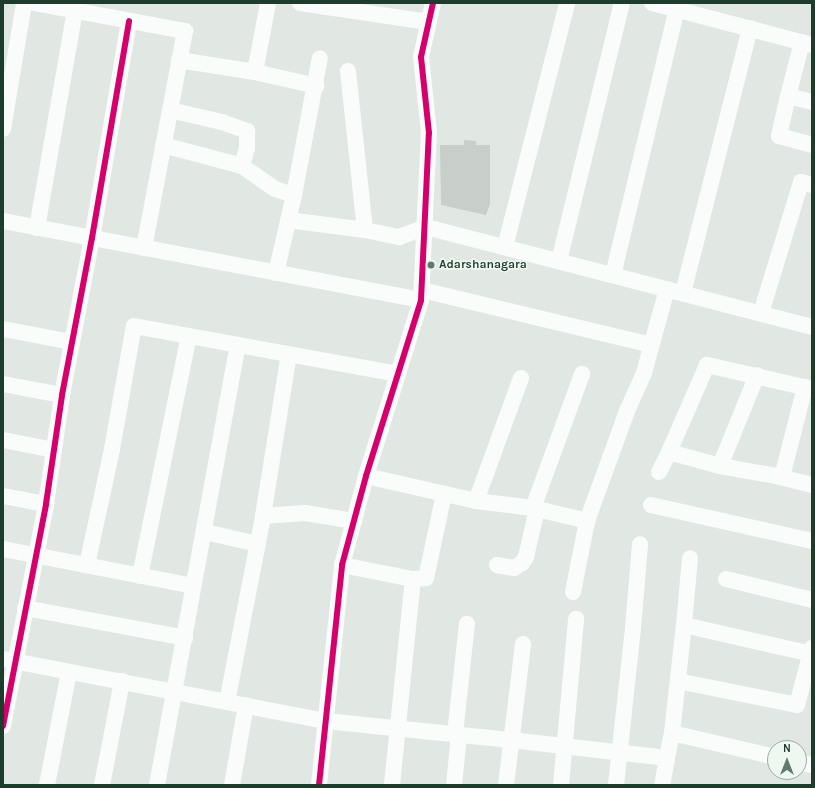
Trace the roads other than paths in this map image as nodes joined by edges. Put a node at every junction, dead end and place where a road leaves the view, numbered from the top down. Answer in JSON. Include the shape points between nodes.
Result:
{"nodes":[{"id":1,"x":24,"y":3,"type":"edge"},
{"id":2,"x":34,"y":3,"type":"edge"},
{"id":3,"x":268,"y":3,"type":"edge"},
{"id":4,"x":300,"y":3,"type":"edge"},
{"id":5,"x":433,"y":3,"type":"edge"},
{"id":6,"x":567,"y":3,"type":"edge"},
{"id":7,"x":622,"y":3,"type":"edge"},
{"id":8,"x":652,"y":3,"type":"edge"},
{"id":9,"x":677,"y":9,"type":"junction"},
{"id":10,"x":75,"y":11,"type":"junction"},
{"id":11,"x":129,"y":21,"type":"junction"},
{"id":12,"x":428,"y":22,"type":"junction"},
{"id":13,"x":750,"y":28,"type":"junction"},
{"id":14,"x":807,"y":44,"type":"edge"},
{"id":15,"x":320,"y":58,"type":"dead end"},
{"id":16,"x":179,"y":60,"type":"junction"},
{"id":17,"x":348,"y":71,"type":"dead end"},
{"id":18,"x":255,"y":72,"type":"junction"},
{"id":19,"x":316,"y":86,"type":"junction"},
{"id":20,"x":788,"y":96,"type":"junction"},
{"id":21,"x":812,"y":102,"type":"edge"},
{"id":22,"x":170,"y":110,"type":"junction"},
{"id":23,"x":3,"y":129,"type":"edge"},
{"id":24,"x":163,"y":145,"type":"junction"},
{"id":25,"x":812,"y":145,"type":"edge"},
{"id":26,"x":242,"y":166,"type":"junction"},
{"id":27,"x":812,"y":185,"type":"edge"},
{"id":28,"x":294,"y":194,"type":"junction"},
{"id":29,"x":288,"y":220,"type":"junction"},
{"id":30,"x":3,"y":221,"type":"edge"},
{"id":31,"x":426,"y":227,"type":"junction"},
{"id":32,"x":37,"y":228,"type":"junction"},
{"id":33,"x":365,"y":230,"type":"junction"},
{"id":34,"x":92,"y":238,"type":"junction"},
{"id":35,"x":505,"y":247,"type":"junction"},
{"id":36,"x":144,"y":248,"type":"junction"},
{"id":37,"x":559,"y":261,"type":"junction"},
{"id":38,"x":276,"y":273,"type":"junction"},
{"id":39,"x":613,"y":275,"type":"junction"},
{"id":40,"x":667,"y":289,"type":"junction"},
{"id":41,"x":683,"y":293,"type":"junction"},
{"id":42,"x":422,"y":295,"type":"junction"},
{"id":43,"x":761,"y":312,"type":"junction"},
{"id":44,"x":812,"y":326,"type":"edge"},
{"id":45,"x":3,"y":329,"type":"edge"},
{"id":46,"x":189,"y":336,"type":"junction"},
{"id":47,"x":72,"y":342,"type":"junction"},
{"id":48,"x":238,"y":345,"type":"junction"},
{"id":49,"x":652,"y":345,"type":"junction"},
{"id":50,"x":289,"y":354,"type":"junction"},
{"id":51,"x":398,"y":374,"type":"junction"},
{"id":52,"x":582,"y":374,"type":"dead end"},
{"id":53,"x":757,"y":375,"type":"junction"},
{"id":54,"x":521,"y":378,"type":"dead end"},
{"id":55,"x":3,"y":384,"type":"edge"},
{"id":56,"x":809,"y":388,"type":"edge"},
{"id":57,"x":62,"y":395,"type":"junction"},
{"id":58,"x":3,"y":440,"type":"edge"},
{"id":59,"x":54,"y":450,"type":"junction"},
{"id":60,"x":669,"y":452,"type":"junction"},
{"id":61,"x":720,"y":466,"type":"junction"},
{"id":62,"x":659,"y":472,"type":"dead end"},
{"id":63,"x":366,"y":476,"type":"junction"},
{"id":64,"x":782,"y":477,"type":"junction"},
{"id":65,"x":812,"y":485,"type":"edge"},
{"id":66,"x":444,"y":494,"type":"junction"},
{"id":67,"x":3,"y":496,"type":"edge"},
{"id":68,"x":476,"y":501,"type":"junction"},
{"id":69,"x":46,"y":504,"type":"junction"},
{"id":70,"x":651,"y":505,"type":"dead end"},
{"id":71,"x":535,"y":508,"type":"junction"},
{"id":72,"x":263,"y":516,"type":"junction"},
{"id":73,"x":354,"y":521,"type":"junction"},
{"id":74,"x":587,"y":521,"type":"junction"},
{"id":75,"x":205,"y":532,"type":"junction"},
{"id":76,"x":812,"y":541,"type":"edge"},
{"id":77,"x":258,"y":544,"type":"junction"},
{"id":78,"x":640,"y":544,"type":"dead end"},
{"id":79,"x":3,"y":548,"type":"edge"},
{"id":80,"x":36,"y":555,"type":"junction"},
{"id":81,"x":690,"y":558,"type":"dead end"},
{"id":82,"x":87,"y":565,"type":"junction"},
{"id":83,"x":342,"y":565,"type":"junction"},
{"id":84,"x":497,"y":565,"type":"dead end"},
{"id":85,"x":140,"y":576,"type":"junction"},
{"id":86,"x":413,"y":579,"type":"junction"},
{"id":87,"x":726,"y":579,"type":"dead end"},
{"id":88,"x":193,"y":586,"type":"junction"},
{"id":89,"x":573,"y":592,"type":"dead end"},
{"id":90,"x":812,"y":600,"type":"edge"},
{"id":91,"x":25,"y":608,"type":"junction"},
{"id":92,"x":576,"y":619,"type":"dead end"},
{"id":93,"x":468,"y":624,"type":"dead end"},
{"id":94,"x":684,"y":625,"type":"junction"},
{"id":95,"x":185,"y":638,"type":"junction"},
{"id":96,"x":522,"y":644,"type":"dead end"},
{"id":97,"x":811,"y":652,"type":"edge"},
{"id":98,"x":9,"y":660,"type":"edge"},
{"id":99,"x":69,"y":672,"type":"junction"},
{"id":100,"x":122,"y":681,"type":"junction"},
{"id":101,"x":678,"y":682,"type":"junction"},
{"id":102,"x":175,"y":692,"type":"junction"},
{"id":103,"x":227,"y":702,"type":"junction"},
{"id":104,"x":246,"y":706,"type":"junction"},
{"id":105,"x":805,"y":707,"type":"edge"},
{"id":106,"x":326,"y":721,"type":"junction"},
{"id":107,"x":3,"y":726,"type":"edge"},
{"id":108,"x":397,"y":728,"type":"junction"},
{"id":109,"x":672,"y":733,"type":"junction"},
{"id":110,"x":457,"y":734,"type":"junction"},
{"id":111,"x":511,"y":740,"type":"junction"},
{"id":112,"x":565,"y":746,"type":"junction"},
{"id":113,"x":619,"y":751,"type":"junction"},
{"id":114,"x":767,"y":755,"type":"edge"},
{"id":115,"x":667,"y":758,"type":"junction"},
{"id":116,"x":47,"y":785,"type":"edge"},
{"id":117,"x":102,"y":785,"type":"edge"},
{"id":118,"x":157,"y":785,"type":"edge"},
{"id":119,"x":232,"y":785,"type":"edge"},
{"id":120,"x":319,"y":785,"type":"edge"},
{"id":121,"x":392,"y":785,"type":"edge"},
{"id":122,"x":454,"y":785,"type":"edge"},
{"id":123,"x":506,"y":785,"type":"edge"},
{"id":124,"x":561,"y":785,"type":"edge"},
{"id":125,"x":616,"y":785,"type":"edge"},
{"id":126,"x":662,"y":785,"type":"edge"}],
"edges":[{"from":1,"to":23,"type":"street"},
{"from":2,"to":10,"type":"street"},
{"from":3,"to":18,"type":"street"},
{"from":4,"to":12,"type":"street"},
{"from":5,"to":12,"type":"street"},
{"from":6,"to":35,"type":"street"},
{"from":7,"to":37,"type":"street"},
{"from":8,"to":9,"type":"street"},
{"from":9,"to":13,"type":"street"},
{"from":9,"to":39,"type":"street"},
{"from":10,"to":11,"type":"street"},
{"from":10,"to":32,"type":"street"},
{"from":11,"to":16,"type":"street","via":[[185,31]]},
{"from":11,"to":34,"type":"street"},
{"from":12,"to":31,"type":"street","via":[[421,57],[429,133]]},
{"from":13,"to":14,"type":"street"},
{"from":13,"to":41,"type":"street"},
{"from":14,"to":20,"type":"street"},
{"from":15,"to":19,"type":"street"},
{"from":16,"to":18,"type":"street"},
{"from":16,"to":22,"type":"street"},
{"from":17,"to":33,"type":"street"},
{"from":18,"to":19,"type":"street"},
{"from":19,"to":28,"type":"street"},
{"from":20,"to":21,"type":"street"},
{"from":20,"to":25,"type":"street","via":[[779,136]]},
{"from":22,"to":24,"type":"street"},
{"from":22,"to":26,"type":"street","via":[[222,122],[247,131],[247,148]]},
{"from":24,"to":26,"type":"street"},
{"from":24,"to":36,"type":"street"},
{"from":26,"to":28,"type":"street","via":[[275,190]]},
{"from":27,"to":43,"type":"street","via":[[801,182]]},
{"from":28,"to":29,"type":"street"},
{"from":29,"to":33,"type":"street"},
{"from":29,"to":38,"type":"street"},
{"from":30,"to":32,"type":"street"},
{"from":31,"to":33,"type":"street","via":[[399,237]]},
{"from":31,"to":35,"type":"street"},
{"from":31,"to":42,"type":"street"},
{"from":32,"to":34,"type":"street"},
{"from":34,"to":36,"type":"street"},
{"from":34,"to":47,"type":"street"},
{"from":35,"to":37,"type":"street"},
{"from":36,"to":38,"type":"street"},
{"from":37,"to":39,"type":"street"},
{"from":38,"to":42,"type":"street"},
{"from":39,"to":40,"type":"street"},
{"from":40,"to":41,"type":"street"},
{"from":40,"to":49,"type":"street"},
{"from":41,"to":43,"type":"street"},
{"from":42,"to":49,"type":"street"},
{"from":42,"to":51,"type":"street"},
{"from":43,"to":44,"type":"street"},
{"from":45,"to":47,"type":"street"},
{"from":46,"to":48,"type":"street"},
{"from":46,"to":82,"type":"street","via":[[134,326],[112,449]]},
{"from":46,"to":85,"type":"street"},
{"from":47,"to":57,"type":"street"},
{"from":48,"to":50,"type":"street"},
{"from":48,"to":75,"type":"street"},
{"from":49,"to":74,"type":"street","via":[[644,373],[626,411]]},
{"from":50,"to":51,"type":"street"},
{"from":50,"to":72,"type":"street"},
{"from":51,"to":63,"type":"street"},
{"from":52,"to":71,"type":"street"},
{"from":53,"to":56,"type":"street"},
{"from":53,"to":60,"type":"street","via":[[707,365]]},
{"from":53,"to":61,"type":"street"},
{"from":54,"to":68,"type":"street"},
{"from":55,"to":57,"type":"street"},
{"from":56,"to":64,"type":"street"},
{"from":57,"to":59,"type":"street"},
{"from":58,"to":59,"type":"street"},
{"from":59,"to":69,"type":"street"},
{"from":60,"to":61,"type":"street"},
{"from":60,"to":62,"type":"street"},
{"from":61,"to":64,"type":"street"},
{"from":63,"to":66,"type":"street"},
{"from":63,"to":73,"type":"street"},
{"from":64,"to":65,"type":"street"},
{"from":66,"to":68,"type":"street"},
{"from":66,"to":86,"type":"street","via":[[429,571],[426,578]]},
{"from":67,"to":69,"type":"street"},
{"from":68,"to":71,"type":"street"},
{"from":69,"to":80,"type":"street"},
{"from":70,"to":76,"type":"street"},
{"from":71,"to":74,"type":"street"},
{"from":71,"to":84,"type":"street","via":[[526,557],[522,564],[514,568]]},
{"from":72,"to":73,"type":"street","via":[[305,513]]},
{"from":72,"to":77,"type":"street"},
{"from":73,"to":83,"type":"street"},
{"from":74,"to":89,"type":"street"},
{"from":75,"to":77,"type":"street"},
{"from":75,"to":88,"type":"street"},
{"from":77,"to":103,"type":"street"},
{"from":78,"to":113,"type":"street"},
{"from":79,"to":80,"type":"street"},
{"from":80,"to":82,"type":"street"},
{"from":80,"to":91,"type":"street"},
{"from":81,"to":94,"type":"street"},
{"from":82,"to":85,"type":"street"},
{"from":83,"to":86,"type":"street"},
{"from":83,"to":106,"type":"street"},
{"from":85,"to":88,"type":"street"},
{"from":86,"to":108,"type":"street"},
{"from":87,"to":90,"type":"street"},
{"from":88,"to":95,"type":"street"},
{"from":91,"to":95,"type":"street"},
{"from":91,"to":98,"type":"street"},
{"from":92,"to":112,"type":"street"},
{"from":93,"to":110,"type":"street"},
{"from":94,"to":97,"type":"street"},
{"from":94,"to":101,"type":"street"},
{"from":95,"to":102,"type":"street"},
{"from":96,"to":111,"type":"street"},
{"from":97,"to":105,"type":"street"},
{"from":98,"to":99,"type":"street"},
{"from":98,"to":107,"type":"street"},
{"from":99,"to":100,"type":"street"},
{"from":99,"to":116,"type":"street"},
{"from":100,"to":102,"type":"street"},
{"from":100,"to":117,"type":"street"},
{"from":101,"to":105,"type":"street"},
{"from":101,"to":109,"type":"street"},
{"from":102,"to":103,"type":"street"},
{"from":102,"to":118,"type":"street"},
{"from":103,"to":104,"type":"street"},
{"from":104,"to":106,"type":"street"},
{"from":104,"to":119,"type":"street"},
{"from":106,"to":108,"type":"street"},
{"from":106,"to":120,"type":"street"},
{"from":108,"to":110,"type":"street"},
{"from":108,"to":121,"type":"street"},
{"from":109,"to":114,"type":"street"},
{"from":109,"to":115,"type":"street"},
{"from":110,"to":111,"type":"street"},
{"from":110,"to":122,"type":"street"},
{"from":111,"to":112,"type":"street"},
{"from":111,"to":123,"type":"street"},
{"from":112,"to":113,"type":"street"},
{"from":112,"to":124,"type":"street"},
{"from":113,"to":115,"type":"street"},
{"from":113,"to":125,"type":"street"},
{"from":115,"to":126,"type":"street"}]}
